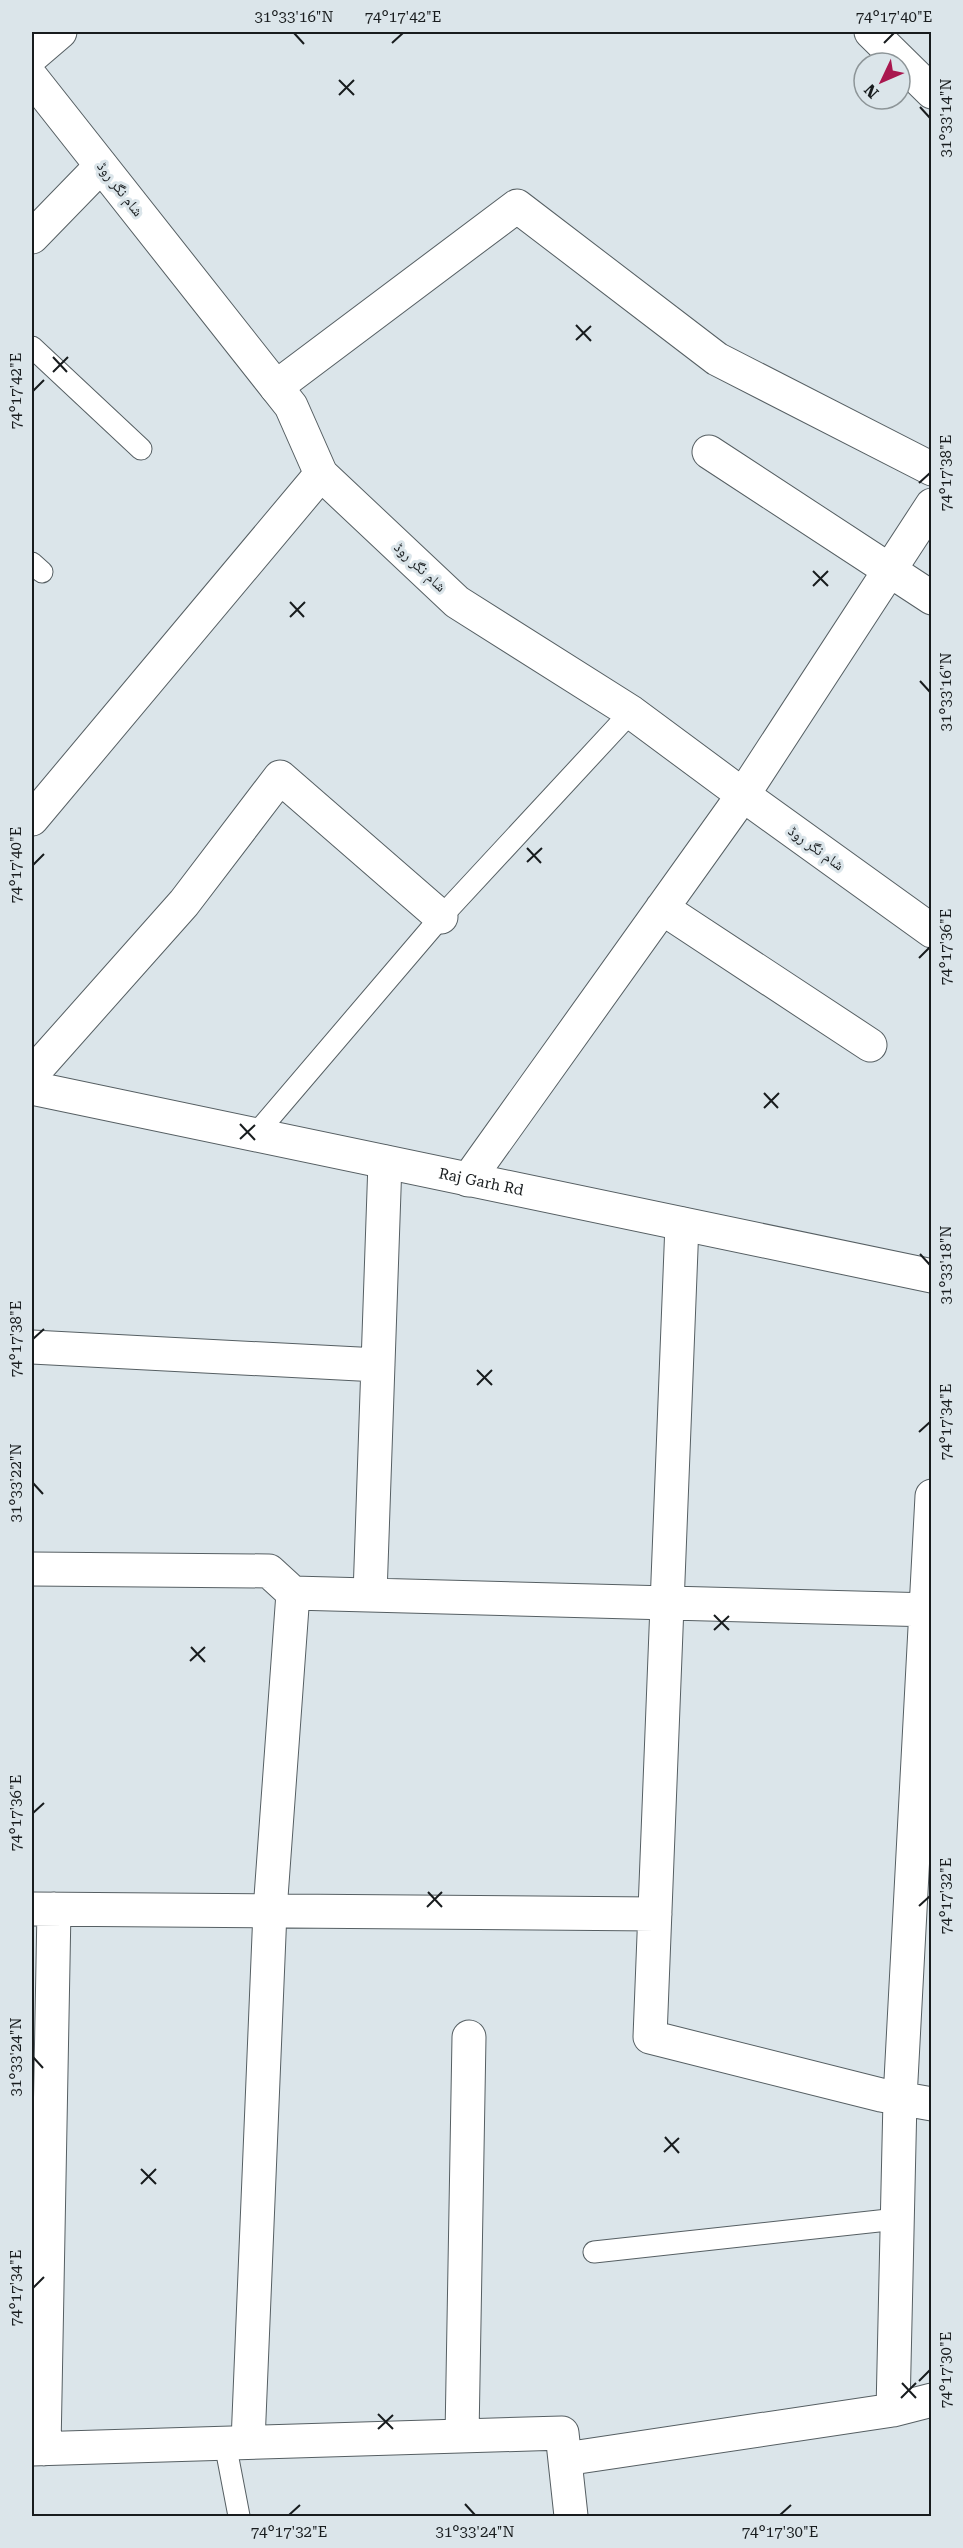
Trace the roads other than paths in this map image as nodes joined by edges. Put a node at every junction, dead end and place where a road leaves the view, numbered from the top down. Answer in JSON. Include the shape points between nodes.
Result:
{"nodes":[{"id":1,"x":60,"y":32,"type":"edge"},
{"id":2,"x":871,"y":32,"type":"edge"},
{"id":3,"x":32,"y":56,"type":"edge"},
{"id":4,"x":32,"y":78,"type":"edge"},
{"id":5,"x":932,"y":92,"type":"edge"},
{"id":6,"x":102,"y":166,"type":"junction"},
{"id":7,"x":32,"y":237,"type":"edge"},
{"id":8,"x":32,"y":347,"type":"edge"},
{"id":9,"x":276,"y":387,"type":"junction"},
{"id":10,"x":141,"y":449,"type":"dead end"},
{"id":11,"x":709,"y":452,"type":"dead end"},
{"id":12,"x":932,"y":469,"type":"edge"},
{"id":13,"x":321,"y":474,"type":"junction"},
{"id":14,"x":932,"y":506,"type":"edge"},
{"id":15,"x":889,"y":570,"type":"junction"},
{"id":16,"x":932,"y":598,"type":"edge"},
{"id":17,"x":631,"y":711,"type":"junction"},
{"id":18,"x":743,"y":795,"type":"junction"},
{"id":19,"x":32,"y":819,"type":"edge"},
{"id":20,"x":662,"y":908,"type":"junction"},
{"id":21,"x":441,"y":917,"type":"junction"},
{"id":22,"x":932,"y":931,"type":"edge"},
{"id":23,"x":870,"y":1045,"type":"dead end"},
{"id":24,"x":32,"y":1074,"type":"edge"},
{"id":25,"x":32,"y":1088,"type":"edge"},
{"id":26,"x":255,"y":1135,"type":"junction"},
{"id":27,"x":385,"y":1162,"type":"junction"},
{"id":28,"x":468,"y":1180,"type":"junction"},
{"id":29,"x":682,"y":1224,"type":"junction"},
{"id":30,"x":932,"y":1276,"type":"edge"},
{"id":31,"x":32,"y":1347,"type":"edge"},
{"id":32,"x":378,"y":1365,"type":"junction"},
{"id":33,"x":932,"y":1496,"type":"edge"},
{"id":34,"x":32,"y":1569,"type":"edge"},
{"id":35,"x":293,"y":1593,"type":"junction"},
{"id":36,"x":370,"y":1595,"type":"junction"},
{"id":37,"x":667,"y":1603,"type":"junction"},
{"id":38,"x":928,"y":1610,"type":"edge"},
{"id":39,"x":43,"y":1909,"type":"edge"},
{"id":40,"x":270,"y":1911,"type":"junction"},
{"id":41,"x":655,"y":1914,"type":"junction"},
{"id":42,"x":469,"y":2037,"type":"dead end"},
{"id":43,"x":900,"y":2099,"type":"junction"},
{"id":44,"x":932,"y":2104,"type":"edge"},
{"id":45,"x":897,"y":2219,"type":"junction"},
{"id":46,"x":594,"y":2252,"type":"dead end"},
{"id":47,"x":932,"y":2400,"type":"edge"},
{"id":48,"x":893,"y":2410,"type":"junction"},
{"id":49,"x":462,"y":2436,"type":"junction"},
{"id":50,"x":237,"y":2443,"type":"junction"},
{"id":51,"x":38,"y":2449,"type":"edge"},
{"id":52,"x":565,"y":2459,"type":"junction"},
{"id":53,"x":239,"y":2517,"type":"edge"},
{"id":54,"x":571,"y":2517,"type":"edge"}],
"edges":[{"from":1,"to":3,"type":"street"},
{"from":2,"to":5,"type":"street"},
{"from":4,"to":6,"type":"street","name":"شام نگر روڈ"},
{"from":6,"to":7,"type":"street"},
{"from":6,"to":9,"type":"street","name":"شام نگر روڈ"},
{"from":8,"to":10,"type":"lane"},
{"from":9,"to":12,"type":"street","via":[[518,206],[717,359]]},
{"from":9,"to":13,"type":"street","name":"شام نگر روڈ","via":[[291,406]]},
{"from":11,"to":15,"type":"street"},
{"from":13,"to":17,"type":"street","name":"شام نگر روڈ","via":[[457,602]]},
{"from":13,"to":19,"type":"street"},
{"from":14,"to":15,"type":"street"},
{"from":15,"to":16,"type":"street"},
{"from":15,"to":18,"type":"street"},
{"from":17,"to":18,"type":"street","name":"شام نگر روڈ"},
{"from":17,"to":21,"type":"lane"},
{"from":18,"to":20,"type":"street"},
{"from":18,"to":22,"type":"street","name":"شام نگر روڈ"},
{"from":20,"to":23,"type":"street"},
{"from":20,"to":28,"type":"street"},
{"from":21,"to":24,"type":"street","via":[[280,777],[184,903]]},
{"from":21,"to":26,"type":"lane"},
{"from":25,"to":26,"type":"street","name":"Raj Garh Rd"},
{"from":26,"to":27,"type":"street","name":"Raj Garh Rd"},
{"from":27,"to":28,"type":"street","name":"Raj Garh Rd"},
{"from":27,"to":32,"type":"street"},
{"from":28,"to":29,"type":"street","name":"Raj Garh Rd"},
{"from":29,"to":30,"type":"street","name":"Raj Garh Rd"},
{"from":29,"to":37,"type":"street"},
{"from":31,"to":32,"type":"street"},
{"from":32,"to":36,"type":"street"},
{"from":33,"to":38,"type":"street"},
{"from":34,"to":35,"type":"street","via":[[269,1571]]},
{"from":35,"to":36,"type":"street"},
{"from":35,"to":40,"type":"street"},
{"from":36,"to":37,"type":"street"},
{"from":37,"to":38,"type":"street"},
{"from":37,"to":41,"type":"street"},
{"from":38,"to":43,"type":"street"},
{"from":39,"to":40,"type":"street"},
{"from":39,"to":51,"type":"street"},
{"from":40,"to":41,"type":"street"},
{"from":40,"to":50,"type":"street"},
{"from":41,"to":43,"type":"street","via":[[650,2037]]},
{"from":42,"to":49,"type":"street"},
{"from":43,"to":44,"type":"street"},
{"from":43,"to":45,"type":"street"},
{"from":45,"to":46,"type":"lane"},
{"from":45,"to":48,"type":"street"},
{"from":47,"to":48,"type":"street"},
{"from":48,"to":52,"type":"street"},
{"from":49,"to":50,"type":"street"},
{"from":49,"to":52,"type":"street","via":[[562,2433]]},
{"from":50,"to":51,"type":"street"},
{"from":50,"to":53,"type":"lane"},
{"from":52,"to":54,"type":"street"}]}
